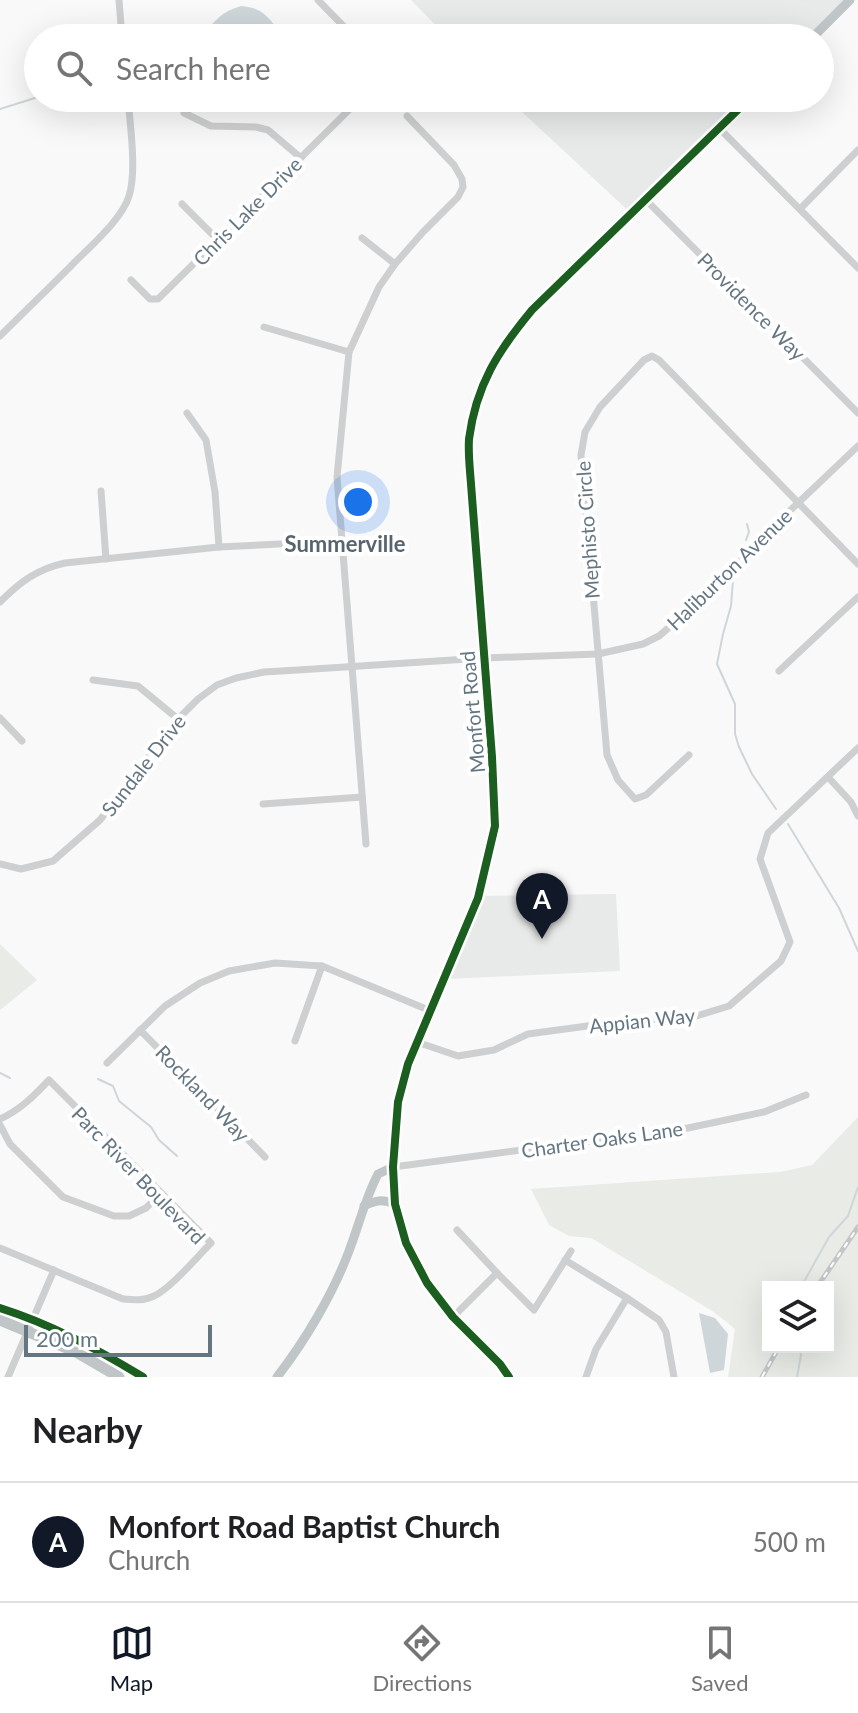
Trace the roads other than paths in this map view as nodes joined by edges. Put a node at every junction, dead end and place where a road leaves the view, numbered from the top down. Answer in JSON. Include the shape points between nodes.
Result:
{"nodes":[{"id":1,"x":119,"y":0,"type":"edge"},
{"id":2,"x":318,"y":0,"type":"edge"},
{"id":3,"x":850,"y":0,"type":"edge"},
{"id":4,"x":121,"y":24,"type":"edge"},
{"id":5,"x":341,"y":24,"type":"edge"},
{"id":6,"x":826,"y":24,"type":"edge"},
{"id":7,"x":129,"y":112,"type":"edge"},
{"id":8,"x":347,"y":112,"type":"edge"},
{"id":9,"x":736,"y":112,"type":"edge"},
{"id":10,"x":184,"y":113,"type":"dead end"},
{"id":11,"x":407,"y":116,"type":"dead end"},
{"id":12,"x":719,"y":128,"type":"junction"},
{"id":13,"x":858,"y":150,"type":"edge"},
{"id":14,"x":301,"y":158,"type":"junction"},
{"id":15,"x":646,"y":200,"type":"junction"},
{"id":16,"x":182,"y":204,"type":"dead end"},
{"id":17,"x":800,"y":209,"type":"junction"},
{"id":18,"x":362,"y":238,"type":"dead end"},
{"id":19,"x":218,"y":240,"type":"junction"},
{"id":20,"x":395,"y":264,"type":"junction"},
{"id":21,"x":858,"y":268,"type":"edge"},
{"id":22,"x":131,"y":280,"type":"dead end"},
{"id":23,"x":264,"y":327,"type":"dead end"},
{"id":24,"x":0,"y":336,"type":"edge"},
{"id":25,"x":349,"y":352,"type":"junction"},
{"id":26,"x":187,"y":413,"type":"dead end"},
{"id":27,"x":858,"y":413,"type":"edge"},
{"id":28,"x":858,"y":446,"type":"edge"},
{"id":29,"x":101,"y":491,"type":"dead end"},
{"id":30,"x":797,"y":503,"type":"junction"},
{"id":31,"x":342,"y":541,"type":"junction"},
{"id":32,"x":219,"y":547,"type":"junction"},
{"id":33,"x":106,"y":559,"type":"junction"},
{"id":34,"x":858,"y":564,"type":"edge"},
{"id":35,"x":858,"y":597,"type":"edge"},
{"id":36,"x":0,"y":602,"type":"edge"},
{"id":37,"x":598,"y":654,"type":"junction"},
{"id":38,"x":483,"y":658,"type":"junction"},
{"id":39,"x":353,"y":667,"type":"junction"},
{"id":40,"x":779,"y":671,"type":"dead end"},
{"id":41,"x":93,"y":680,"type":"dead end"},
{"id":42,"x":0,"y":718,"type":"edge"},
{"id":43,"x":178,"y":719,"type":"junction"},
{"id":44,"x":22,"y":741,"type":"dead end"},
{"id":45,"x":858,"y":748,"type":"edge"},
{"id":46,"x":689,"y":755,"type":"dead end"},
{"id":47,"x":828,"y":777,"type":"junction"},
{"id":48,"x":362,"y":797,"type":"junction"},
{"id":49,"x":263,"y":804,"type":"dead end"},
{"id":50,"x":858,"y":816,"type":"edge"},
{"id":51,"x":366,"y":844,"type":"dead end"},
{"id":52,"x":0,"y":864,"type":"edge"},
{"id":53,"x":322,"y":966,"type":"junction"},
{"id":54,"x":431,"y":1011,"type":"junction"},
{"id":55,"x":140,"y":1030,"type":"junction"},
{"id":56,"x":295,"y":1041,"type":"dead end"},
{"id":57,"x":417,"y":1042,"type":"junction"},
{"id":58,"x":107,"y":1063,"type":"dead end"},
{"id":59,"x":806,"y":1095,"type":"dead end"},
{"id":60,"x":0,"y":1122,"type":"edge"},
{"id":61,"x":265,"y":1157,"type":"dead end"},
{"id":62,"x":393,"y":1167,"type":"junction"},
{"id":63,"x":161,"y":1193,"type":"junction"},
{"id":64,"x":395,"y":1204,"type":"junction"},
{"id":65,"x":364,"y":1206,"type":"junction"},
{"id":66,"x":457,"y":1230,"type":"dead end"},
{"id":67,"x":0,"y":1248,"type":"edge"},
{"id":68,"x":571,"y":1251,"type":"dead end"},
{"id":69,"x":565,"y":1260,"type":"junction"},
{"id":70,"x":54,"y":1270,"type":"junction"},
{"id":71,"x":497,"y":1273,"type":"junction"},
{"id":72,"x":627,"y":1298,"type":"junction"},
{"id":73,"x":0,"y":1308,"type":"edge"},
{"id":74,"x":453,"y":1317,"type":"junction"},
{"id":75,"x":33,"y":1319,"type":"junction"},
{"id":76,"x":0,"y":1320,"type":"edge"},
{"id":77,"x":28,"y":1332,"type":"junction"},
{"id":78,"x":8,"y":1377,"type":"edge"},
{"id":79,"x":119,"y":1377,"type":"edge"},
{"id":80,"x":143,"y":1377,"type":"edge"},
{"id":81,"x":277,"y":1377,"type":"edge"},
{"id":82,"x":509,"y":1377,"type":"edge"},
{"id":83,"x":586,"y":1377,"type":"edge"},
{"id":84,"x":674,"y":1377,"type":"edge"}],
"edges":[{"from":1,"to":4,"type":"street"},
{"from":2,"to":5,"type":"street"},
{"from":3,"to":6,"type":"street"},
{"from":7,"to":24,"type":"street","via":[[132,178],[125,207]]},
{"from":8,"to":14,"type":"street","name":"Chris Lake Drive"},
{"from":9,"to":12,"type":"street","name":"Monfort Road"},
{"from":10,"to":14,"type":"street","via":[[211,126],[268,130]]},
{"from":11,"to":20,"type":"street","via":[[454,165],[463,187]]},
{"from":12,"to":15,"type":"street","name":"Monfort Road"},
{"from":12,"to":17,"type":"street"},
{"from":13,"to":17,"type":"street"},
{"from":14,"to":19,"type":"street","name":"Chris Lake Drive"},
{"from":15,"to":27,"type":"street","name":"Providence Way"},
{"from":15,"to":38,"type":"street","name":"Monfort Road","via":[[513,332],[475,407],[469,443]]},
{"from":16,"to":19,"type":"street"},
{"from":17,"to":21,"type":"street"},
{"from":18,"to":20,"type":"street"},
{"from":19,"to":22,"type":"street","name":"Chris Lake Drive","via":[[158,299],[150,299]]},
{"from":20,"to":25,"type":"street"},
{"from":23,"to":25,"type":"street"},
{"from":25,"to":31,"type":"street","via":[[337,477]]},
{"from":26,"to":32,"type":"street","via":[[206,440]]},
{"from":28,"to":30,"type":"street","name":"Haliburton Avenue"},
{"from":29,"to":33,"type":"street"},
{"from":30,"to":34,"type":"street","name":"Mephisto Circle"},
{"from":30,"to":37,"type":"street","name":"Haliburton Avenue","via":[[659,636]]},
{"from":30,"to":37,"type":"street","name":"Mephisto Circle","via":[[659,360],[644,360],[600,407],[585,432],[581,455]]},
{"from":31,"to":32,"type":"street"},
{"from":31,"to":39,"type":"street"},
{"from":32,"to":33,"type":"street"},
{"from":33,"to":36,"type":"street","via":[[41,570]]},
{"from":35,"to":40,"type":"street"},
{"from":37,"to":38,"type":"street","name":"Haliburton Avenue"},
{"from":37,"to":46,"type":"street","name":"Mephisto Circle","via":[[607,755],[630,796],[646,795]]},
{"from":38,"to":39,"type":"street","name":"Sundale Drive"},
{"from":38,"to":54,"type":"street","name":"Monfort Road","via":[[495,826],[478,898]]},
{"from":39,"to":43,"type":"street","name":"Sundale Drive","via":[[236,678],[217,685]]},
{"from":39,"to":48,"type":"street"},
{"from":41,"to":43,"type":"street","via":[[138,686]]},
{"from":42,"to":44,"type":"street"},
{"from":43,"to":52,"type":"street","name":"Sundale Drive","via":[[100,820],[53,861],[21,869]]},
{"from":45,"to":47,"type":"street","name":"Appian Way"},
{"from":47,"to":50,"type":"street"},
{"from":47,"to":57,"type":"street","name":"Appian Way","via":[[768,833],[760,859],[790,942],[781,961],[729,1006],[693,1017],[528,1034],[494,1050],[458,1056]]},
{"from":48,"to":49,"type":"street"},
{"from":48,"to":51,"type":"street"},
{"from":53,"to":54,"type":"street"},
{"from":53,"to":55,"type":"street","via":[[275,963],[229,971],[165,1006]]},
{"from":53,"to":56,"type":"street"},
{"from":54,"to":57,"type":"street","name":"Monfort Road"},
{"from":55,"to":58,"type":"street"},
{"from":55,"to":61,"type":"street","name":"Rockland Way"},
{"from":57,"to":62,"type":"street","name":"Monfort Road","via":[[398,1102]]},
{"from":59,"to":62,"type":"street","name":"Charter Oaks Lane","via":[[764,1112],[688,1128]]},
{"from":60,"to":63,"type":"street","via":[[10,1144],[63,1197],[114,1216],[129,1216]]},
{"from":60,"to":63,"type":"street","name":"Parc River Boulevard","via":[[49,1080]]},
{"from":62,"to":64,"type":"street","name":"Monfort Road"},
{"from":62,"to":65,"type":"street","via":[[378,1174]]},
{"from":63,"to":70,"type":"street","name":"Parc River Boulevard","via":[[211,1243],[155,1296],[123,1299]]},
{"from":64,"to":65,"type":"street","via":[[375,1200]]},
{"from":64,"to":74,"type":"street","name":"Monfort Road","via":[[406,1243]]},
{"from":65,"to":81,"type":"street","via":[[334,1284]]},
{"from":66,"to":71,"type":"street"},
{"from":67,"to":70,"type":"street","name":"Parc River Boulevard"},
{"from":68,"to":69,"type":"street"},
{"from":69,"to":71,"type":"street","via":[[534,1310]]},
{"from":69,"to":72,"type":"street"},
{"from":70,"to":75,"type":"street"},
{"from":71,"to":74,"type":"street"},
{"from":72,"to":83,"type":"street","via":[[596,1349]]},
{"from":72,"to":84,"type":"street","via":[[659,1320]]},
{"from":73,"to":75,"type":"main road"},
{"from":74,"to":82,"type":"street","name":"Monfort Road"},
{"from":75,"to":77,"type":"street"},
{"from":75,"to":80,"type":"main road"},
{"from":76,"to":77,"type":"main road"},
{"from":77,"to":78,"type":"street"},
{"from":77,"to":79,"type":"main road"}]}
